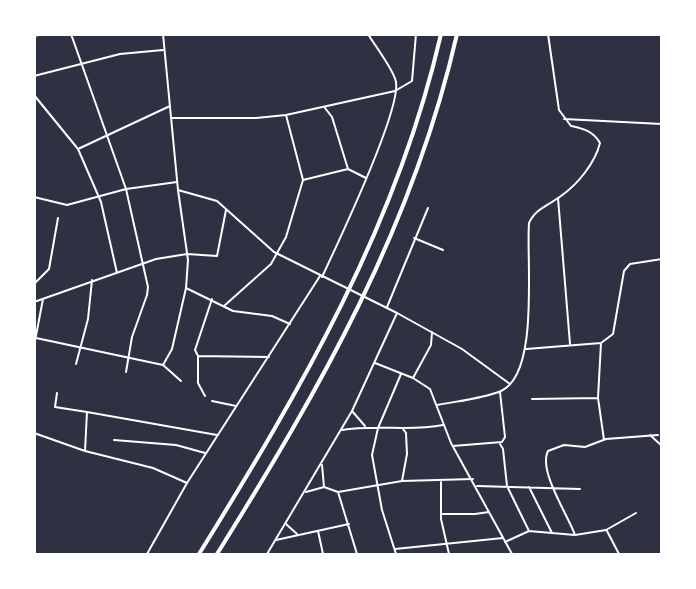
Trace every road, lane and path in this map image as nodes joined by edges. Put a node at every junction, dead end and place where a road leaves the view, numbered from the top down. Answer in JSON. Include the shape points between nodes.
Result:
{"nodes":[{"id":1,"x":43,"y":34,"type":"edge"},
{"id":2,"x":71,"y":34,"type":"edge"},
{"id":3,"x":163,"y":34,"type":"edge"},
{"id":4,"x":368,"y":34,"type":"edge"},
{"id":5,"x":416,"y":34,"type":"edge"},
{"id":6,"x":441,"y":34,"type":"edge"},
{"id":7,"x":457,"y":34,"type":"edge"},
{"id":8,"x":548,"y":34,"type":"edge"},
{"id":9,"x":34,"y":36,"type":"edge"},
{"id":10,"x":163,"y":50,"type":"junction"},
{"id":11,"x":82,"y":63,"type":"junction"},
{"id":12,"x":34,"y":76,"type":"edge"},
{"id":13,"x":396,"y":91,"type":"junction"},
{"id":14,"x":34,"y":95,"type":"edge"},
{"id":15,"x":171,"y":106,"type":"junction"},
{"id":16,"x":325,"y":108,"type":"junction"},
{"id":17,"x":286,"y":114,"type":"junction"},
{"id":18,"x":172,"y":118,"type":"junction"},
{"id":19,"x":564,"y":119,"type":"junction"},
{"id":20,"x":662,"y":124,"type":"edge"},
{"id":21,"x":107,"y":135,"type":"junction"},
{"id":22,"x":78,"y":149,"type":"junction"},
{"id":23,"x":348,"y":169,"type":"junction"},
{"id":24,"x":366,"y":178,"type":"junction"},
{"id":25,"x":303,"y":180,"type":"junction"},
{"id":26,"x":177,"y":182,"type":"junction"},
{"id":27,"x":126,"y":189,"type":"junction"},
{"id":28,"x":178,"y":190,"type":"junction"},
{"id":29,"x":98,"y":195,"type":"junction"},
{"id":30,"x":34,"y":197,"type":"edge"},
{"id":31,"x":558,"y":198,"type":"junction"},
{"id":32,"x":226,"y":208,"type":"junction"},
{"id":33,"x":428,"y":208,"type":"dead end"},
{"id":34,"x":58,"y":218,"type":"dead end"},
{"id":35,"x":414,"y":238,"type":"junction"},
{"id":36,"x":443,"y":250,"type":"dead end"},
{"id":37,"x":187,"y":254,"type":"junction"},
{"id":38,"x":278,"y":254,"type":"junction"},
{"id":39,"x":662,"y":259,"type":"edge"},
{"id":40,"x":142,"y":265,"type":"junction"},
{"id":41,"x":117,"y":273,"type":"junction"},
{"id":42,"x":321,"y":277,"type":"junction"},
{"id":43,"x":92,"y":280,"type":"junction"},
{"id":44,"x":34,"y":284,"type":"edge"},
{"id":45,"x":186,"y":288,"type":"junction"},
{"id":46,"x":43,"y":298,"type":"junction"},
{"id":47,"x":212,"y":299,"type":"junction"},
{"id":48,"x":34,"y":302,"type":"edge"},
{"id":49,"x":224,"y":306,"type":"junction"},
{"id":50,"x":387,"y":308,"type":"junction"},
{"id":51,"x":397,"y":313,"type":"junction"},
{"id":52,"x":290,"y":324,"type":"junction"},
{"id":53,"x":432,"y":332,"type":"junction"},
{"id":54,"x":36,"y":338,"type":"edge"},
{"id":55,"x":601,"y":343,"type":"junction"},
{"id":56,"x":570,"y":344,"type":"junction"},
{"id":57,"x":34,"y":346,"type":"edge"},
{"id":58,"x":80,"y":349,"type":"junction"},
{"id":59,"x":526,"y":349,"type":"junction"},
{"id":60,"x":198,"y":356,"type":"junction"},
{"id":61,"x":270,"y":357,"type":"junction"},
{"id":62,"x":128,"y":359,"type":"junction"},
{"id":63,"x":375,"y":363,"type":"junction"},
{"id":64,"x":76,"y":364,"type":"dead end"},
{"id":65,"x":163,"y":365,"type":"junction"},
{"id":66,"x":126,"y":372,"type":"dead end"},
{"id":67,"x":401,"y":373,"type":"junction"},
{"id":68,"x":413,"y":378,"type":"junction"},
{"id":69,"x":181,"y":381,"type":"dead end"},
{"id":70,"x":510,"y":384,"type":"junction"},
{"id":71,"x":500,"y":392,"type":"junction"},
{"id":72,"x":57,"y":393,"type":"dead end"},
{"id":73,"x":205,"y":396,"type":"dead end"},
{"id":74,"x":598,"y":398,"type":"junction"},
{"id":75,"x":532,"y":399,"type":"dead end"},
{"id":76,"x":212,"y":401,"type":"dead end"},
{"id":77,"x":437,"y":405,"type":"junction"},
{"id":78,"x":237,"y":406,"type":"junction"},
{"id":79,"x":352,"y":411,"type":"junction"},
{"id":80,"x":87,"y":412,"type":"junction"},
{"id":81,"x":443,"y":425,"type":"junction"},
{"id":82,"x":365,"y":426,"type":"junction"},
{"id":83,"x":378,"y":428,"type":"junction"},
{"id":84,"x":403,"y":429,"type":"junction"},
{"id":85,"x":342,"y":430,"type":"junction"},
{"id":86,"x":34,"y":434,"type":"edge"},
{"id":87,"x":217,"y":435,"type":"junction"},
{"id":88,"x":650,"y":435,"type":"junction"},
{"id":89,"x":658,"y":435,"type":"dead end"},
{"id":90,"x":114,"y":440,"type":"dead end"},
{"id":91,"x":604,"y":440,"type":"junction"},
{"id":92,"x":499,"y":443,"type":"junction"},
{"id":93,"x":453,"y":446,"type":"junction"},
{"id":94,"x":662,"y":446,"type":"edge"},
{"id":95,"x":85,"y":451,"type":"junction"},
{"id":96,"x":206,"y":453,"type":"junction"},
{"id":97,"x":322,"y":465,"type":"junction"},
{"id":98,"x":473,"y":479,"type":"junction"},
{"id":99,"x":402,"y":481,"type":"junction"},
{"id":100,"x":441,"y":482,"type":"junction"},
{"id":101,"x":187,"y":483,"type":"junction"},
{"id":102,"x":378,"y":484,"type":"junction"},
{"id":103,"x":477,"y":486,"type":"junction"},
{"id":104,"x":507,"y":486,"type":"junction"},
{"id":105,"x":324,"y":487,"type":"junction"},
{"id":106,"x":529,"y":487,"type":"junction"},
{"id":107,"x":553,"y":487,"type":"junction"},
{"id":108,"x":580,"y":489,"type":"dead end"},
{"id":109,"x":306,"y":492,"type":"junction"},
{"id":110,"x":338,"y":492,"type":"junction"},
{"id":111,"x":489,"y":512,"type":"junction"},
{"id":112,"x":636,"y":513,"type":"dead end"},
{"id":113,"x":441,"y":514,"type":"junction"},
{"id":114,"x":286,"y":524,"type":"junction"},
{"id":115,"x":349,"y":524,"type":"junction"},
{"id":116,"x":606,"y":530,"type":"junction"},
{"id":117,"x":318,"y":531,"type":"junction"},
{"id":118,"x":529,"y":531,"type":"junction"},
{"id":119,"x":297,"y":534,"type":"junction"},
{"id":120,"x":553,"y":534,"type":"junction"},
{"id":121,"x":574,"y":535,"type":"junction"},
{"id":122,"x":503,"y":538,"type":"junction"},
{"id":123,"x":276,"y":540,"type":"junction"},
{"id":124,"x":446,"y":542,"type":"junction"},
{"id":125,"x":505,"y":542,"type":"junction"},
{"id":126,"x":395,"y":549,"type":"junction"},
{"id":127,"x":147,"y":555,"type":"edge"},
{"id":128,"x":199,"y":555,"type":"edge"},
{"id":129,"x":217,"y":555,"type":"edge"},
{"id":130,"x":267,"y":555,"type":"edge"},
{"id":131,"x":323,"y":555,"type":"edge"},
{"id":132,"x":357,"y":555,"type":"edge"},
{"id":133,"x":396,"y":555,"type":"edge"},
{"id":134,"x":449,"y":555,"type":"edge"},
{"id":135,"x":512,"y":555,"type":"edge"},
{"id":136,"x":619,"y":555,"type":"edge"}],
"edges":[{"from":1,"to":9,"type":"street"},
{"from":2,"to":11,"type":"street"},
{"from":3,"to":10,"type":"street"},
{"from":4,"to":13,"type":"street","via":[[396,82]]},
{"from":5,"to":13,"type":"street","via":[[412,81]]},
{"from":6,"to":128,"type":"highway","via":[[403,163],[340,312],[256,463]]},
{"from":7,"to":129,"type":"highway","via":[[418,167],[354,318],[270,470]]},
{"from":8,"to":19,"type":"street","via":[[559,110]]},
{"from":10,"to":11,"type":"street"},
{"from":10,"to":15,"type":"street"},
{"from":11,"to":12,"type":"street"},
{"from":11,"to":21,"type":"street"},
{"from":13,"to":16,"type":"street"},
{"from":13,"to":24,"type":"street"},
{"from":14,"to":22,"type":"street"},
{"from":15,"to":18,"type":"street"},
{"from":15,"to":21,"type":"street"},
{"from":16,"to":17,"type":"street"},
{"from":16,"to":23,"type":"street","via":[[332,117]]},
{"from":17,"to":18,"type":"street"},
{"from":17,"to":25,"type":"street"},
{"from":18,"to":26,"type":"street"},
{"from":19,"to":20,"type":"street"},
{"from":19,"to":31,"type":"street","via":[[571,126],[586,129],[600,143],[598,153],[582,176]]},
{"from":21,"to":22,"type":"street"},
{"from":21,"to":27,"type":"street"},
{"from":22,"to":29,"type":"street"},
{"from":23,"to":24,"type":"street"},
{"from":23,"to":25,"type":"street"},
{"from":24,"to":42,"type":"street"},
{"from":25,"to":38,"type":"street"},
{"from":26,"to":27,"type":"street"},
{"from":26,"to":28,"type":"street"},
{"from":27,"to":29,"type":"street"},
{"from":27,"to":40,"type":"street"},
{"from":28,"to":32,"type":"street","via":[[217,201]]},
{"from":28,"to":37,"type":"street"},
{"from":29,"to":30,"type":"street","via":[[67,205]]},
{"from":29,"to":41,"type":"street"},
{"from":31,"to":56,"type":"street"},
{"from":31,"to":59,"type":"street","via":[[533,213],[529,223],[530,324]]},
{"from":32,"to":37,"type":"street","via":[[217,256]]},
{"from":32,"to":38,"type":"street"},
{"from":33,"to":35,"type":"street"},
{"from":34,"to":44,"type":"street","via":[[49,269]]},
{"from":35,"to":36,"type":"street"},
{"from":35,"to":50,"type":"street"},
{"from":37,"to":40,"type":"street"},
{"from":37,"to":45,"type":"street"},
{"from":38,"to":42,"type":"street"},
{"from":38,"to":49,"type":"street"},
{"from":39,"to":55,"type":"street","via":[[630,264],[624,271],[613,334]]},
{"from":40,"to":41,"type":"street"},
{"from":40,"to":62,"type":"street","via":[[147,295]]},
{"from":41,"to":43,"type":"street"},
{"from":42,"to":50,"type":"street"},
{"from":42,"to":52,"type":"street"},
{"from":43,"to":46,"type":"street"},
{"from":43,"to":58,"type":"street"},
{"from":45,"to":47,"type":"street"},
{"from":45,"to":65,"type":"street","via":[[172,349]]},
{"from":46,"to":48,"type":"street"},
{"from":46,"to":54,"type":"street"},
{"from":47,"to":49,"type":"street"},
{"from":47,"to":60,"type":"street","via":[[195,350]]},
{"from":49,"to":52,"type":"street"},
{"from":50,"to":51,"type":"street"},
{"from":51,"to":53,"type":"street"},
{"from":51,"to":63,"type":"street"},
{"from":52,"to":61,"type":"street"},
{"from":53,"to":68,"type":"street","via":[[431,345]]},
{"from":53,"to":70,"type":"street"},
{"from":54,"to":57,"type":"street"},
{"from":54,"to":58,"type":"street"},
{"from":55,"to":56,"type":"street"},
{"from":55,"to":74,"type":"street"},
{"from":56,"to":59,"type":"street"},
{"from":58,"to":62,"type":"street"},
{"from":58,"to":64,"type":"street"},
{"from":59,"to":70,"type":"street"},
{"from":60,"to":61,"type":"street"},
{"from":60,"to":73,"type":"street","via":[[198,383]]},
{"from":61,"to":78,"type":"street"},
{"from":62,"to":65,"type":"street"},
{"from":62,"to":66,"type":"street"},
{"from":63,"to":67,"type":"street"},
{"from":63,"to":79,"type":"street"},
{"from":65,"to":69,"type":"street"},
{"from":67,"to":68,"type":"street"},
{"from":67,"to":83,"type":"street"},
{"from":68,"to":77,"type":"street","via":[[430,389]]},
{"from":70,"to":71,"type":"street"},
{"from":71,"to":77,"type":"street"},
{"from":71,"to":92,"type":"street","via":[[505,436]]},
{"from":72,"to":80,"type":"street","via":[[55,407]]},
{"from":74,"to":75,"type":"street"},
{"from":74,"to":91,"type":"street"},
{"from":76,"to":78,"type":"street"},
{"from":77,"to":81,"type":"street"},
{"from":78,"to":87,"type":"street"},
{"from":79,"to":82,"type":"street"},
{"from":79,"to":85,"type":"street"},
{"from":80,"to":87,"type":"street"},
{"from":80,"to":95,"type":"street"},
{"from":81,"to":84,"type":"street"},
{"from":81,"to":93,"type":"street"},
{"from":82,"to":83,"type":"street"},
{"from":82,"to":85,"type":"street"},
{"from":83,"to":84,"type":"street"},
{"from":83,"to":102,"type":"street","via":[[372,455]]},
{"from":84,"to":99,"type":"street","via":[[407,454]]},
{"from":85,"to":97,"type":"street"},
{"from":86,"to":95,"type":"street"},
{"from":87,"to":96,"type":"street"},
{"from":88,"to":89,"type":"street"},
{"from":88,"to":91,"type":"street"},
{"from":88,"to":94,"type":"street"},
{"from":90,"to":96,"type":"street","via":[[176,445]]},
{"from":91,"to":107,"type":"street","via":[[585,447],[564,445],[548,451]]},
{"from":92,"to":93,"type":"street"},
{"from":92,"to":104,"type":"street"},
{"from":93,"to":98,"type":"street"},
{"from":95,"to":101,"type":"street","via":[[153,468]]},
{"from":96,"to":101,"type":"street"},
{"from":97,"to":105,"type":"street"},
{"from":97,"to":109,"type":"street"},
{"from":98,"to":100,"type":"street"},
{"from":98,"to":103,"type":"street"},
{"from":99,"to":100,"type":"street"},
{"from":99,"to":102,"type":"street"},
{"from":100,"to":113,"type":"street"},
{"from":101,"to":127,"type":"street"},
{"from":102,"to":110,"type":"street"},
{"from":102,"to":126,"type":"street"},
{"from":103,"to":104,"type":"street"},
{"from":103,"to":111,"type":"street"},
{"from":104,"to":106,"type":"street"},
{"from":104,"to":118,"type":"street"},
{"from":105,"to":109,"type":"street"},
{"from":105,"to":110,"type":"street"},
{"from":106,"to":107,"type":"street"},
{"from":106,"to":120,"type":"street"},
{"from":107,"to":108,"type":"street"},
{"from":107,"to":121,"type":"street"},
{"from":109,"to":114,"type":"street"},
{"from":110,"to":115,"type":"street"},
{"from":111,"to":113,"type":"street"},
{"from":111,"to":122,"type":"street"},
{"from":112,"to":116,"type":"street"},
{"from":113,"to":124,"type":"street"},
{"from":114,"to":119,"type":"street"},
{"from":114,"to":123,"type":"street"},
{"from":115,"to":117,"type":"street"},
{"from":115,"to":132,"type":"street"},
{"from":116,"to":121,"type":"street"},
{"from":116,"to":136,"type":"street"},
{"from":117,"to":119,"type":"street"},
{"from":117,"to":131,"type":"street"},
{"from":118,"to":120,"type":"street"},
{"from":118,"to":125,"type":"street"},
{"from":119,"to":123,"type":"street"},
{"from":120,"to":121,"type":"street"},
{"from":122,"to":124,"type":"street"},
{"from":122,"to":125,"type":"street"},
{"from":123,"to":130,"type":"street"},
{"from":124,"to":126,"type":"street"},
{"from":124,"to":134,"type":"street"},
{"from":125,"to":135,"type":"street"},
{"from":126,"to":133,"type":"street"}]}
